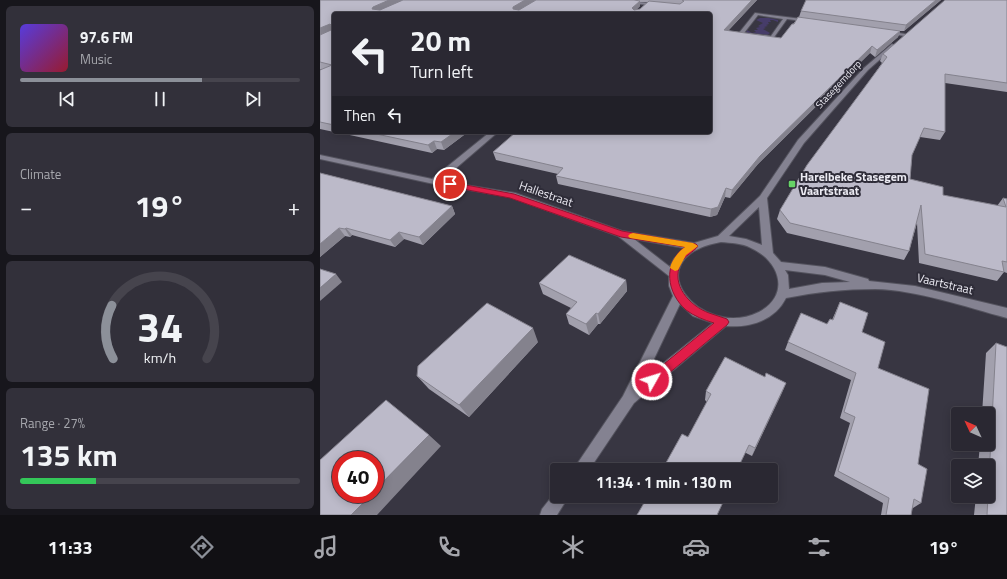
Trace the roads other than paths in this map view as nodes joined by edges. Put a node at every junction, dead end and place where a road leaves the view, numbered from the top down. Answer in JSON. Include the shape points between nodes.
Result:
{"nodes":[{"id":1,"x":624,"y":2,"type":"edge"},
{"id":2,"x":648,"y":4,"type":"junction"},
{"id":3,"x":667,"y":6,"type":"edge"},
{"id":4,"x":642,"y":9,"type":"edge"},
{"id":5,"x":786,"y":18,"type":"junction"},
{"id":6,"x":817,"y":22,"type":"edge"},
{"id":7,"x":884,"y":31,"type":"edge"},
{"id":8,"x":492,"y":134,"type":"edge"},
{"id":9,"x":320,"y":157,"type":"edge"},
{"id":10,"x":434,"y":182,"type":"junction"},
{"id":11,"x":763,"y":198,"type":"junction"},
{"id":12,"x":621,"y":234,"type":"junction"},
{"id":13,"x":721,"y":239,"type":"junction"},
{"id":14,"x":693,"y":246,"type":"junction"},
{"id":15,"x":768,"y":254,"type":"junction"},
{"id":16,"x":778,"y":265,"type":"junction"},
{"id":17,"x":673,"y":274,"type":"junction"},
{"id":18,"x":876,"y":285,"type":"junction"},
{"id":19,"x":783,"y":294,"type":"junction"},
{"id":20,"x":679,"y":296,"type":"junction"},
{"id":21,"x":1007,"y":313,"type":"edge"},
{"id":22,"x":724,"y":322,"type":"junction"},
{"id":23,"x":628,"y":400,"type":"junction"},
{"id":24,"x":585,"y":463,"type":"edge"},
{"id":25,"x":556,"y":503,"type":"edge"},
{"id":26,"x":548,"y":515,"type":"edge"}],
"edges":[{"from":1,"to":2,"type":"street"},
{"from":2,"to":3,"type":"street"},
{"from":2,"to":4,"type":"street"},
{"from":5,"to":5,"type":"street","via":[[772,38],[741,34],[757,14]]},
{"from":5,"to":6,"type":"street"},
{"from":7,"to":11,"type":"street","name":"Stasegemdorp","via":[[907,33],[866,69],[801,142]]},
{"from":8,"to":10,"type":"street"},
{"from":9,"to":10,"type":"street","name":"Hallestraat"},
{"from":10,"to":12,"type":"street","name":"Hallestraat","via":[[512,196]]},
{"from":11,"to":13,"type":"street","name":"Stasegemdorp"},
{"from":11,"to":15,"type":"street"},
{"from":12,"to":14,"type":"street","name":"Hallestraat"},
{"from":12,"to":17,"type":"street","name":"Hallestraat"},
{"from":13,"to":14,"type":"street"},
{"from":13,"to":15,"type":"street","via":[[738,240]]},
{"from":14,"to":17,"type":"street","via":[[683,253],[676,263]]},
{"from":15,"to":16,"type":"street"},
{"from":16,"to":18,"type":"street","name":"Vaartstraat","via":[[824,271]]},
{"from":16,"to":19,"type":"street","via":[[783,274]]},
{"from":17,"to":20,"type":"street"},
{"from":18,"to":19,"type":"street","name":"Vaartstraat","via":[[822,287]]},
{"from":18,"to":21,"type":"street","name":"Vaartstraat","via":[[915,290]]},
{"from":19,"to":22,"type":"street","via":[[776,307],[762,316],[744,322]]},
{"from":20,"to":22,"type":"street","via":[[690,307],[705,316]]},
{"from":20,"to":23,"type":"street"},
{"from":22,"to":23,"type":"street"},
{"from":23,"to":24,"type":"street"},
{"from":25,"to":26,"type":"street"}]}
